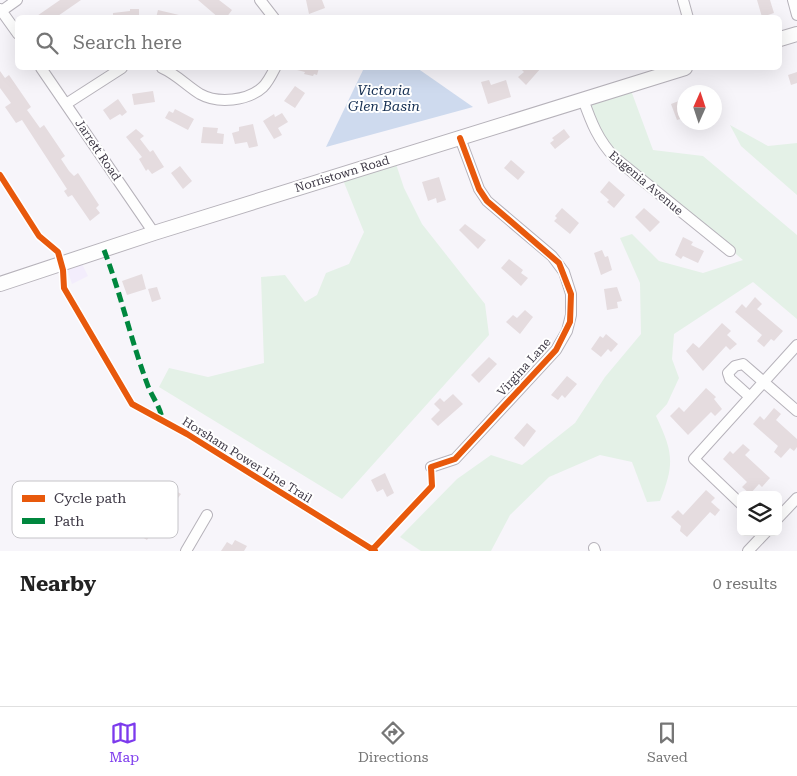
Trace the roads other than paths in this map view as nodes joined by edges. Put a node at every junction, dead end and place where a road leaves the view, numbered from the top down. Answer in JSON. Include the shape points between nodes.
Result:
{"nodes":[{"id":1,"x":17,"y":0,"type":"edge"},
{"id":2,"x":260,"y":0,"type":"edge"},
{"id":3,"x":683,"y":0,"type":"edge"},
{"id":4,"x":793,"y":0,"type":"edge"},
{"id":5,"x":1,"y":10,"type":"edge"},
{"id":6,"x":272,"y":15,"type":"edge"},
{"id":7,"x":687,"y":15,"type":"edge"},
{"id":8,"x":797,"y":15,"type":"edge"},
{"id":9,"x":15,"y":30,"type":"edge"},
{"id":10,"x":797,"y":34,"type":"edge"},
{"id":11,"x":782,"y":38,"type":"edge"},
{"id":12,"x":42,"y":70,"type":"edge"},
{"id":13,"x":119,"y":70,"type":"edge"},
{"id":14,"x":165,"y":70,"type":"edge"},
{"id":15,"x":274,"y":70,"type":"edge"},
{"id":16,"x":678,"y":70,"type":"edge"},
{"id":17,"x":583,"y":99,"type":"junction"},
{"id":18,"x":66,"y":104,"type":"junction"},
{"id":19,"x":460,"y":138,"type":"junction"},
{"id":20,"x":154,"y":233,"type":"junction"},
{"id":21,"x":730,"y":251,"type":"dead end"},
{"id":22,"x":0,"y":284,"type":"edge"},
{"id":23,"x":797,"y":345,"type":"edge"},
{"id":24,"x":764,"y":382,"type":"junction"},
{"id":25,"x":750,"y":397,"type":"junction"},
{"id":26,"x":797,"y":411,"type":"edge"},
{"id":27,"x":431,"y":467,"type":"dead end"},
{"id":28,"x":797,"y":498,"type":"edge"},
{"id":29,"x":737,"y":500,"type":"edge"},
{"id":30,"x":782,"y":514,"type":"edge"},
{"id":31,"x":207,"y":515,"type":"dead end"},
{"id":32,"x":762,"y":536,"type":"edge"},
{"id":33,"x":186,"y":551,"type":"edge"},
{"id":34,"x":748,"y":551,"type":"edge"}],
"edges":[{"from":1,"to":5,"type":"street"},
{"from":2,"to":6,"type":"street"},
{"from":3,"to":7,"type":"street"},
{"from":4,"to":8,"type":"street"},
{"from":5,"to":9,"type":"street"},
{"from":10,"to":11,"type":"main road"},
{"from":12,"to":18,"type":"street","name":"Jarrett Road"},
{"from":13,"to":18,"type":"street"},
{"from":14,"to":15,"type":"street","via":[[203,95],[220,99],[252,95],[264,86]]},
{"from":16,"to":17,"type":"main road","name":"Norristown Road"},
{"from":17,"to":19,"type":"main road","name":"Norristown Road"},
{"from":17,"to":21,"type":"street","name":"Eugenia Avenue","via":[[594,130],[615,158]]},
{"from":18,"to":20,"type":"street","name":"Jarrett Road"},
{"from":19,"to":20,"type":"main road","name":"Norristown Road"},
{"from":19,"to":27,"type":"street","name":"Virgina Lane","via":[[487,201],[558,263],[569,287],[571,315],[562,341],[550,357],[455,459]]},
{"from":20,"to":22,"type":"main road","name":"Norristown Road"},
{"from":23,"to":24,"type":"street"},
{"from":24,"to":25,"type":"street"},
{"from":24,"to":25,"type":"street","via":[[743,364],[728,373],[730,379]]},
{"from":24,"to":26,"type":"street"},
{"from":25,"to":29,"type":"street","via":[[694,459]]},
{"from":28,"to":30,"type":"street"},
{"from":31,"to":33,"type":"street"},
{"from":32,"to":34,"type":"street"}]}
